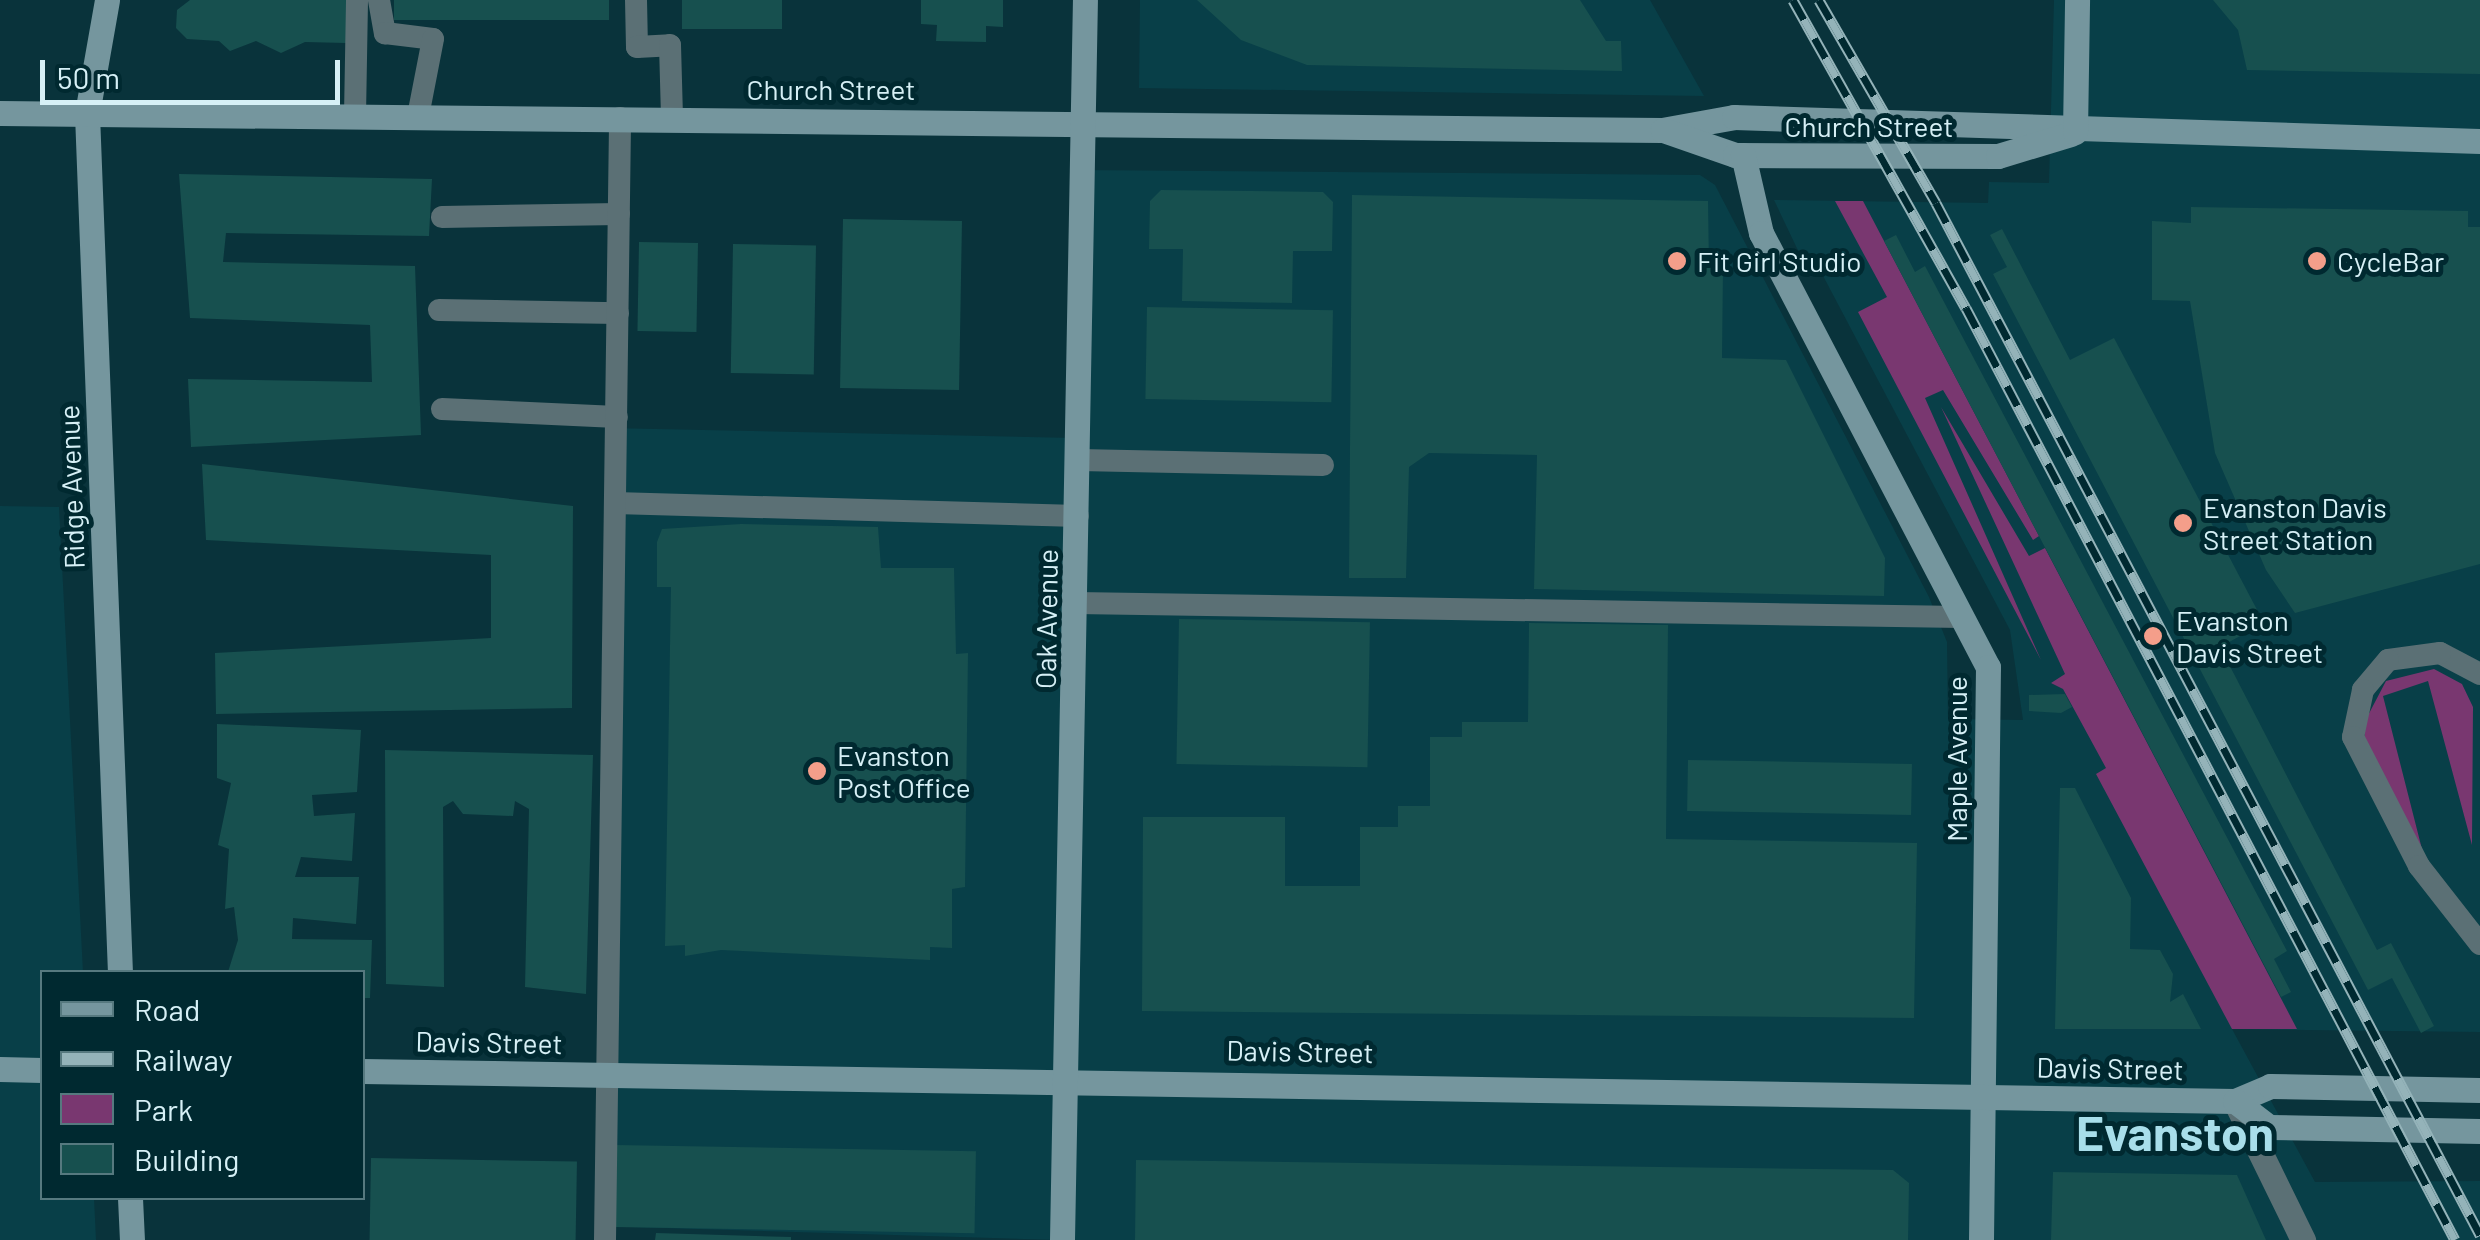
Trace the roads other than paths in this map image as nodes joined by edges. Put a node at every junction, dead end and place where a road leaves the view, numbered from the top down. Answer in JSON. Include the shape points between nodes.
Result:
{"nodes":[{"id":1,"x":107,"y":0,"type":"edge"},
{"id":2,"x":357,"y":0,"type":"edge"},
{"id":3,"x":379,"y":0,"type":"edge"},
{"id":4,"x":636,"y":0,"type":"edge"},
{"id":5,"x":1085,"y":0,"type":"edge"},
{"id":6,"x":2077,"y":0,"type":"edge"},
{"id":7,"x":0,"y":113,"type":"edge"},
{"id":8,"x":88,"y":114,"type":"junction"},
{"id":9,"x":355,"y":116,"type":"junction"},
{"id":10,"x":418,"y":116,"type":"junction"},
{"id":11,"x":620,"y":118,"type":"junction"},
{"id":12,"x":672,"y":118,"type":"junction"},
{"id":13,"x":1082,"y":120,"type":"junction"},
{"id":14,"x":1662,"y":130,"type":"junction"},
{"id":15,"x":2076,"y":132,"type":"junction"},
{"id":16,"x":2480,"y":141,"type":"edge"},
{"id":17,"x":1743,"y":155,"type":"junction"},
{"id":18,"x":619,"y":214,"type":"junction"},
{"id":19,"x":442,"y":216,"type":"dead end"},
{"id":20,"x":439,"y":310,"type":"dead end"},
{"id":21,"x":618,"y":313,"type":"junction"},
{"id":22,"x":442,"y":408,"type":"dead end"},
{"id":23,"x":617,"y":417,"type":"junction"},
{"id":24,"x":1079,"y":460,"type":"junction"},
{"id":25,"x":1323,"y":465,"type":"dead end"},
{"id":26,"x":615,"y":503,"type":"junction"},
{"id":27,"x":1078,"y":516,"type":"junction"},
{"id":28,"x":1076,"y":602,"type":"junction"},
{"id":29,"x":1962,"y":616,"type":"junction"},
{"id":30,"x":2480,"y":674,"type":"edge"},
{"id":31,"x":2480,"y":944,"type":"edge"},
{"id":32,"x":120,"y":970,"type":"edge"},
{"id":33,"x":0,"y":1069,"type":"edge"},
{"id":34,"x":40,"y":1070,"type":"edge"},
{"id":35,"x":365,"y":1071,"type":"edge"},
{"id":36,"x":608,"y":1074,"type":"junction"},
{"id":37,"x":1066,"y":1077,"type":"junction"},
{"id":38,"x":2480,"y":1090,"type":"edge"},
{"id":39,"x":1985,"y":1095,"type":"junction"},
{"id":40,"x":2236,"y":1101,"type":"junction"},
{"id":41,"x":2480,"y":1131,"type":"edge"},
{"id":42,"x":130,"y":1200,"type":"edge"},
{"id":43,"x":132,"y":1240,"type":"edge"},
{"id":44,"x":605,"y":1240,"type":"edge"},
{"id":45,"x":1062,"y":1240,"type":"edge"},
{"id":46,"x":1982,"y":1240,"type":"edge"},
{"id":47,"x":2303,"y":1240,"type":"edge"}],
"edges":[{"from":1,"to":8,"type":"main road","name":"Ridge Avenue"},
{"from":2,"to":9,"type":"lane"},
{"from":3,"to":10,"type":"lane","via":[[384,33],[433,39]]},
{"from":4,"to":12,"type":"lane","via":[[637,47],[670,46]]},
{"from":5,"to":13,"type":"main road","name":"Oak Avenue"},
{"from":6,"to":15,"type":"main road"},
{"from":7,"to":8,"type":"main road","name":"Church Street"},
{"from":8,"to":9,"type":"main road","name":"Church Street"},
{"from":8,"to":32,"type":"main road","name":"Ridge Avenue"},
{"from":9,"to":10,"type":"main road","name":"Church Street"},
{"from":10,"to":11,"type":"main road","name":"Church Street"},
{"from":11,"to":12,"type":"main road","name":"Church Street"},
{"from":11,"to":18,"type":"lane"},
{"from":12,"to":13,"type":"main road","name":"Church Street"},
{"from":13,"to":14,"type":"main road","name":"Church Street"},
{"from":13,"to":24,"type":"main road","name":"Oak Avenue"},
{"from":14,"to":15,"type":"main road","name":"Church Street","via":[[1734,117],[1994,120]]},
{"from":14,"to":17,"type":"main road","name":"Church Street"},
{"from":15,"to":16,"type":"main road","name":"Church Street"},
{"from":15,"to":17,"type":"main road","name":"Church Street","via":[[1998,156]]},
{"from":17,"to":29,"type":"main road","name":"Maple Avenue","via":[[1761,233]]},
{"from":18,"to":19,"type":"lane"},
{"from":18,"to":21,"type":"lane"},
{"from":20,"to":21,"type":"lane"},
{"from":21,"to":23,"type":"lane"},
{"from":22,"to":23,"type":"lane"},
{"from":23,"to":26,"type":"lane"},
{"from":24,"to":25,"type":"lane"},
{"from":24,"to":27,"type":"main road","name":"Oak Avenue"},
{"from":26,"to":27,"type":"lane"},
{"from":26,"to":36,"type":"lane"},
{"from":27,"to":28,"type":"main road","name":"Oak Avenue"},
{"from":28,"to":29,"type":"lane"},
{"from":28,"to":37,"type":"main road","name":"Oak Avenue"},
{"from":29,"to":39,"type":"main road","name":"Maple Avenue","via":[[1988,668]]},
{"from":30,"to":31,"type":"lane","via":[[2440,653],[2388,660],[2362,690],[2352,737],[2420,866]]},
{"from":33,"to":34,"type":"main road"},
{"from":35,"to":36,"type":"main road","name":"Davis Street"},
{"from":36,"to":37,"type":"main road","name":"Davis Street"},
{"from":36,"to":44,"type":"lane"},
{"from":37,"to":39,"type":"main road","name":"Davis Street"},
{"from":37,"to":45,"type":"main road","name":"Oak Avenue"},
{"from":38,"to":40,"type":"main road","name":"Davis Street","via":[[2270,1086]]},
{"from":39,"to":40,"type":"main road","name":"Davis Street"},
{"from":39,"to":46,"type":"main road","name":"Maple Avenue"},
{"from":40,"to":41,"type":"main road","via":[[2269,1127]]},
{"from":40,"to":47,"type":"street"},
{"from":42,"to":43,"type":"main road"}]}
